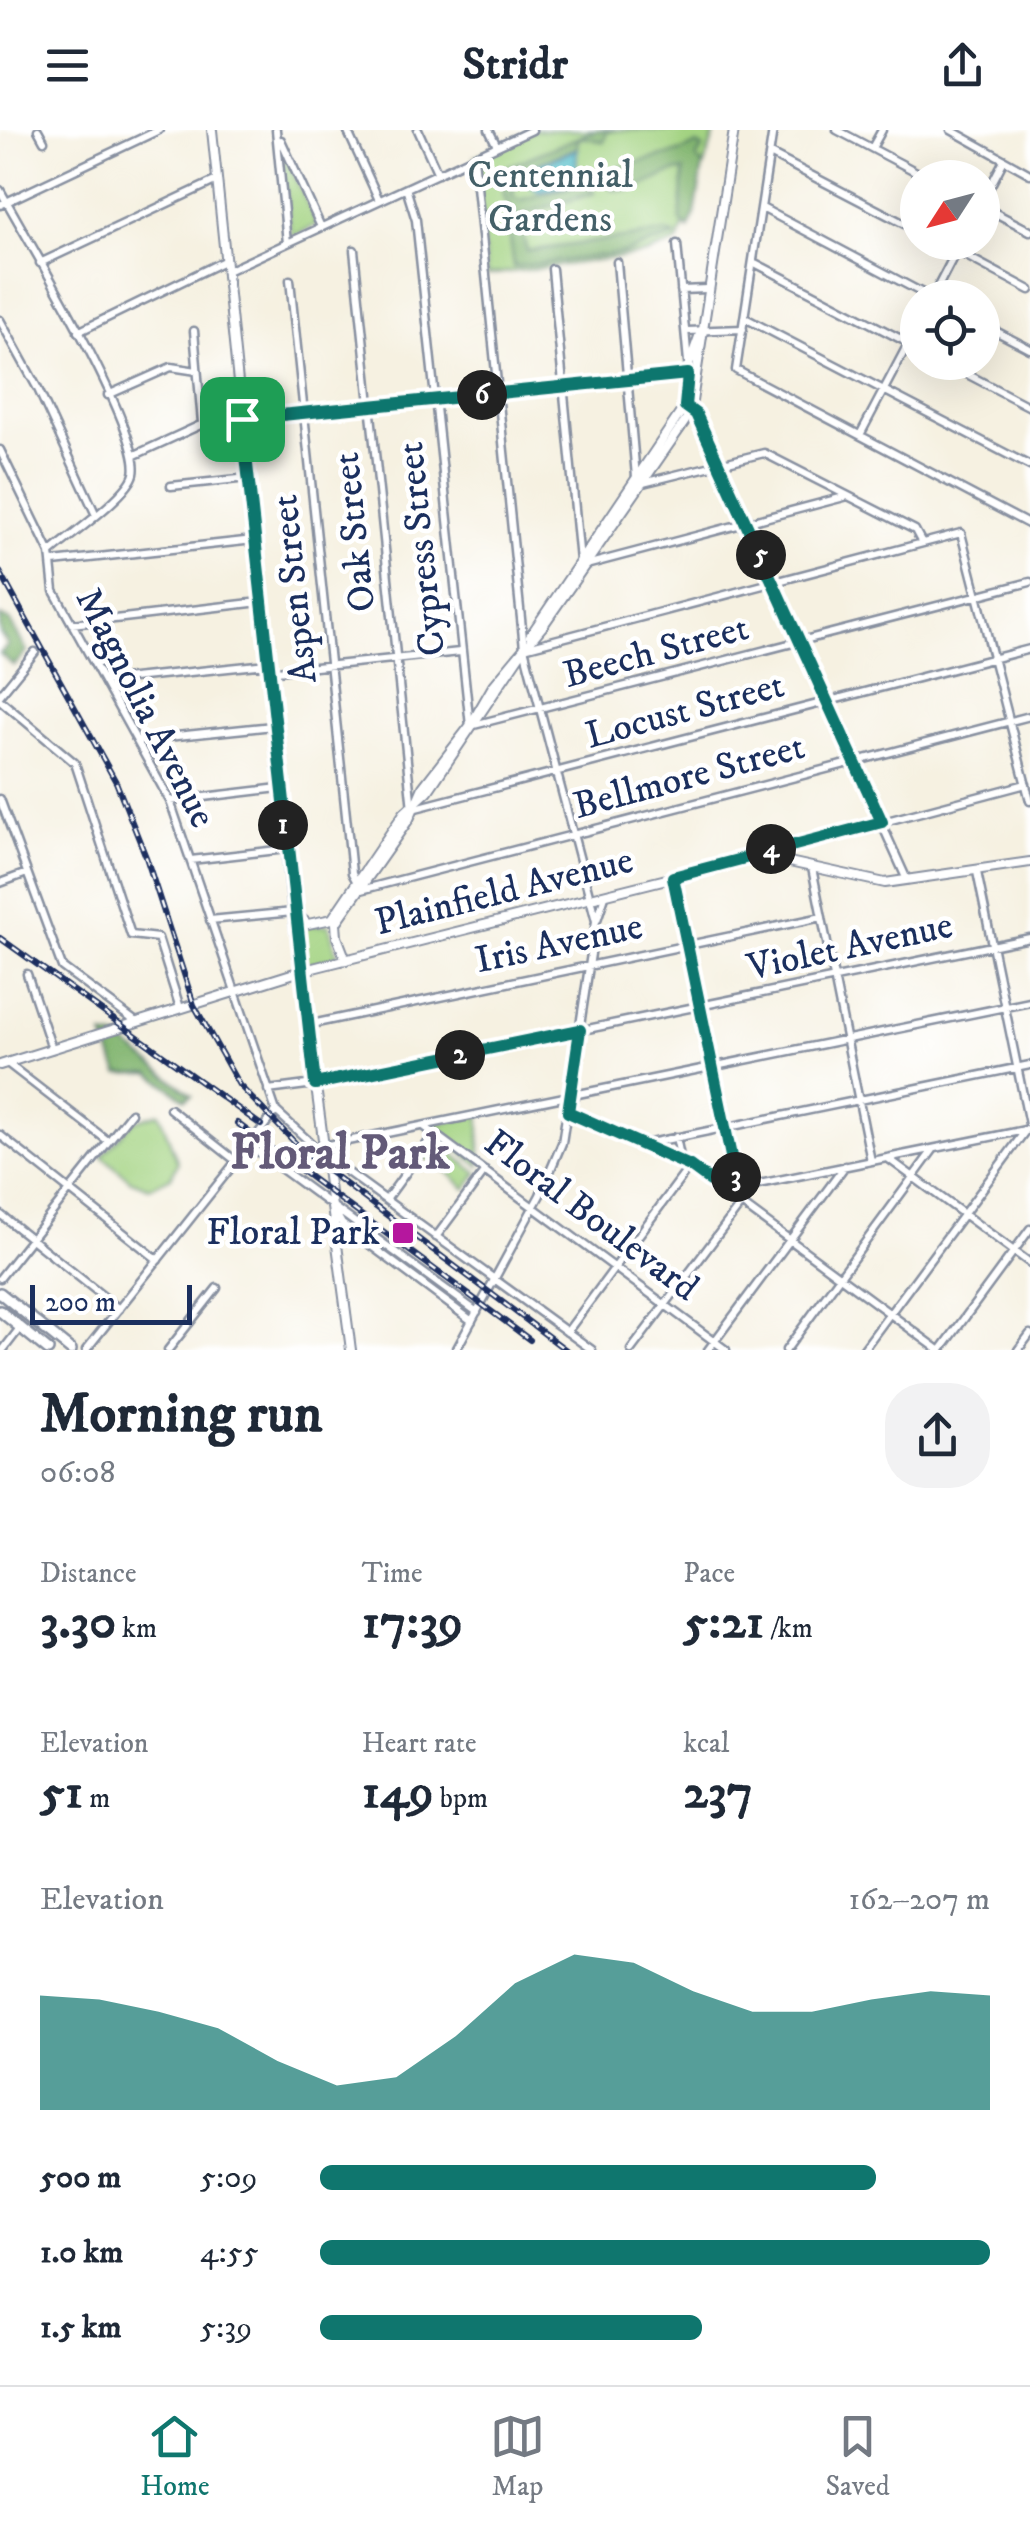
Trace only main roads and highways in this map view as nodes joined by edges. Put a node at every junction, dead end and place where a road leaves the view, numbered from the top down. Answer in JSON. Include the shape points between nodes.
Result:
{"nodes":[{"id":1,"x":212,"y":130,"type":"edge"},
{"id":2,"x":734,"y":130,"type":"edge"},
{"id":3,"x":1030,"y":862,"type":"edge"},
{"id":4,"x":293,"y":912,"type":"junction"},
{"id":5,"x":334,"y":921,"type":"junction"},
{"id":6,"x":346,"y":960,"type":"junction"},
{"id":7,"x":301,"y":971,"type":"junction"},
{"id":8,"x":4,"y":1064,"type":"edge"},
{"id":9,"x":0,"y":1293,"type":"edge"},
{"id":10,"x":0,"y":1311,"type":"edge"},
{"id":11,"x":48,"y":1350,"type":"edge"},
{"id":12,"x":71,"y":1350,"type":"edge"},
{"id":13,"x":351,"y":1350,"type":"edge"}],
"edges":[{"from":1,"to":4,"type":"main road"},
{"from":2,"to":5,"type":"main road","via":[[691,371],[691,410]]},
{"from":3,"to":6,"type":"main road","name":"Plainfield Avenue","via":[[876,883],[750,858]]},
{"from":4,"to":5,"type":"main road","via":[[308,924]]},
{"from":4,"to":7,"type":"main road"},
{"from":5,"to":6,"type":"main road"},
{"from":6,"to":7,"type":"main road","name":"Plainfield Avenue"},
{"from":7,"to":8,"type":"main road","name":"Plainfield Avenue"},
{"from":7,"to":13,"type":"main road"},
{"from":9,"to":12,"type":"main road"},
{"from":10,"to":11,"type":"main road"}]}
